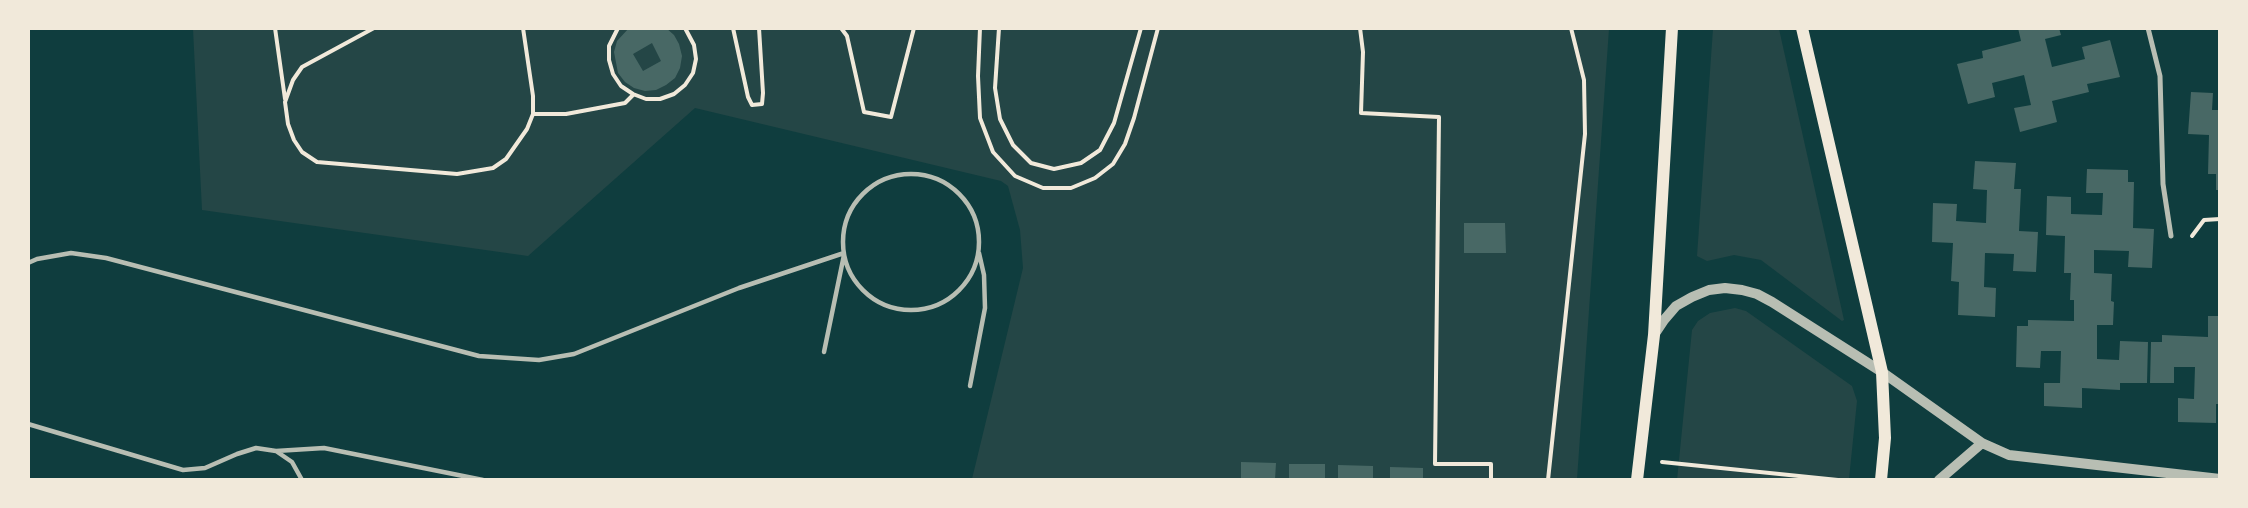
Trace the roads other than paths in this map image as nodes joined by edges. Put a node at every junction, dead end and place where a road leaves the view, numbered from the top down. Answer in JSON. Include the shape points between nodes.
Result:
{"nodes":[{"id":1,"x":1672,"y":28,"type":"edge"},
{"id":2,"x":1802,"y":28,"type":"edge"},
{"id":3,"x":2148,"y":28,"type":"edge"},
{"id":4,"x":2171,"y":236,"type":"road end"},
{"id":5,"x":979,"y":251,"type":"junction"},
{"id":6,"x":844,"y":253,"type":"junction"},
{"id":7,"x":28,"y":263,"type":"edge"},
{"id":8,"x":1654,"y":335,"type":"junction"},
{"id":9,"x":824,"y":352,"type":"dead end"},
{"id":10,"x":1882,"y":372,"type":"junction"},
{"id":11,"x":970,"y":386,"type":"dead end"},
{"id":12,"x":28,"y":424,"type":"edge"},
{"id":13,"x":1982,"y":443,"type":"junction"},
{"id":14,"x":276,"y":451,"type":"junction"},
{"id":15,"x":2220,"y":479,"type":"edge"},
{"id":16,"x":302,"y":480,"type":"edge"},
{"id":17,"x":483,"y":480,"type":"edge"},
{"id":18,"x":1637,"y":480,"type":"edge"},
{"id":19,"x":1881,"y":480,"type":"edge"},
{"id":20,"x":1939,"y":480,"type":"edge"}],
"edges":[{"from":1,"to":8,"type":"main road"},
{"from":2,"to":10,"type":"main road"},
{"from":3,"to":4,"type":"street","via":[[2160,76],[2163,184]]},
{"from":5,"to":6,"type":"lane","via":[[972,272],[960,289],[944,302],[923,309],[881,303],[864,291],[851,273]]},
{"from":5,"to":6,"type":"lane","via":[[979,230],[971,208],[955,190],[935,177],[911,174],[888,177],[868,189],[852,207],[844,229]]},
{"from":5,"to":11,"type":"lane","via":[[985,308]]},
{"from":6,"to":7,"type":"lane","via":[[739,288],[574,354],[539,360],[479,356],[106,258],[71,253]]},
{"from":6,"to":9,"type":"lane"},
{"from":8,"to":10,"type":"street","via":[[1676,306],[1692,297],[1709,290],[1742,290],[1772,302]]},
{"from":8,"to":18,"type":"main road"},
{"from":10,"to":13,"type":"street"},
{"from":10,"to":19,"type":"main road","via":[[1886,438]]},
{"from":12,"to":14,"type":"lane","via":[[183,470],[205,468],[256,448]]},
{"from":13,"to":15,"type":"street","via":[[2009,455]]},
{"from":13,"to":20,"type":"street"},
{"from":14,"to":16,"type":"lane","via":[[292,462]]},
{"from":14,"to":17,"type":"lane","via":[[324,448]]}]}
